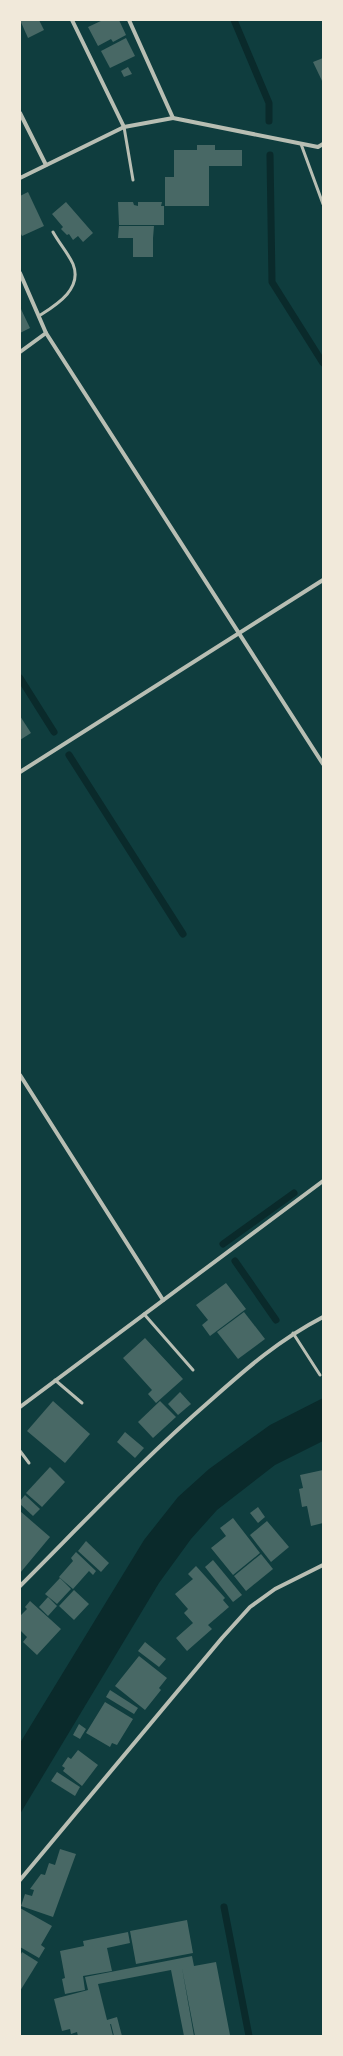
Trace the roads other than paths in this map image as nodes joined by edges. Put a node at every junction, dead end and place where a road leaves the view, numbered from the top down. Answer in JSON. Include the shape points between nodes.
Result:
{"nodes":[{"id":1,"x":72,"y":20,"type":"edge"},
{"id":2,"x":129,"y":20,"type":"edge"},
{"id":3,"x":20,"y":113,"type":"edge"},
{"id":4,"x":173,"y":118,"type":"junction"},
{"id":5,"x":124,"y":127,"type":"junction"},
{"id":6,"x":301,"y":143,"type":"junction"},
{"id":7,"x":323,"y":144,"type":"edge"},
{"id":8,"x":46,"y":165,"type":"junction"},
{"id":9,"x":20,"y":178,"type":"edge"},
{"id":10,"x":134,"y":180,"type":"dead end"},
{"id":11,"x":323,"y":204,"type":"edge"},
{"id":12,"x":53,"y":232,"type":"dead end"},
{"id":13,"x":20,"y":273,"type":"edge"},
{"id":14,"x":39,"y":316,"type":"junction"},
{"id":15,"x":46,"y":332,"type":"junction"},
{"id":16,"x":20,"y":352,"type":"edge"},
{"id":17,"x":323,"y":580,"type":"edge"},
{"id":18,"x":240,"y":633,"type":"junction"},
{"id":19,"x":323,"y":764,"type":"edge"},
{"id":20,"x":20,"y":772,"type":"edge"},
{"id":21,"x":20,"y":1075,"type":"edge"},
{"id":22,"x":323,"y":1181,"type":"edge"},
{"id":23,"x":163,"y":1300,"type":"junction"},
{"id":24,"x":144,"y":1314,"type":"junction"},
{"id":25,"x":323,"y":1317,"type":"edge"},
{"id":26,"x":293,"y":1333,"type":"junction"},
{"id":27,"x":193,"y":1370,"type":"dead end"},
{"id":28,"x":320,"y":1375,"type":"dead end"},
{"id":29,"x":55,"y":1380,"type":"junction"},
{"id":30,"x":82,"y":1403,"type":"dead end"},
{"id":31,"x":20,"y":1407,"type":"edge"},
{"id":32,"x":20,"y":1450,"type":"edge"},
{"id":33,"x":29,"y":1463,"type":"dead end"},
{"id":34,"x":323,"y":1565,"type":"edge"},
{"id":35,"x":20,"y":1586,"type":"edge"},
{"id":36,"x":20,"y":1880,"type":"edge"}],
"edges":[{"from":1,"to":5,"type":"street"},
{"from":2,"to":4,"type":"street"},
{"from":3,"to":8,"type":"street"},
{"from":4,"to":5,"type":"street"},
{"from":4,"to":6,"type":"street"},
{"from":5,"to":8,"type":"street"},
{"from":5,"to":10,"type":"lane"},
{"from":6,"to":7,"type":"street","via":[[318,147]]},
{"from":6,"to":11,"type":"lane"},
{"from":8,"to":9,"type":"street"},
{"from":12,"to":14,"type":"lane","via":[[73,265],[75,277],[68,294]]},
{"from":13,"to":14,"type":"street"},
{"from":14,"to":15,"type":"street"},
{"from":15,"to":16,"type":"street"},
{"from":15,"to":18,"type":"street"},
{"from":17,"to":18,"type":"street"},
{"from":18,"to":19,"type":"street"},
{"from":18,"to":20,"type":"street"},
{"from":21,"to":23,"type":"street"},
{"from":22,"to":23,"type":"street"},
{"from":23,"to":24,"type":"street"},
{"from":24,"to":27,"type":"lane"},
{"from":24,"to":29,"type":"street"},
{"from":25,"to":26,"type":"street"},
{"from":26,"to":28,"type":"lane"},
{"from":26,"to":35,"type":"street","via":[[255,1361],[177,1429]]},
{"from":29,"to":30,"type":"lane"},
{"from":29,"to":31,"type":"street"},
{"from":32,"to":33,"type":"lane"},
{"from":34,"to":36,"type":"street","via":[[275,1589],[250,1607]]}]}
